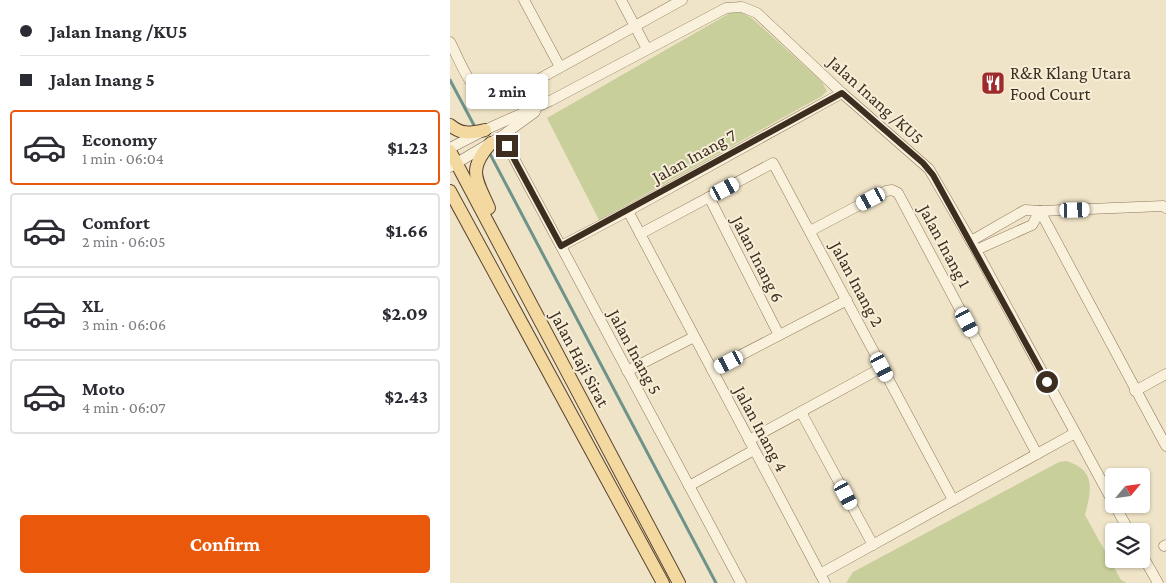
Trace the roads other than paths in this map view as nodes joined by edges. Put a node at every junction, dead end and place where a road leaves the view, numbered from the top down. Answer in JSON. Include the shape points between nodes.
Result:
{"nodes":[{"id":1,"x":524,"y":0,"type":"edge"},
{"id":2,"x":620,"y":0,"type":"edge"},
{"id":3,"x":682,"y":0,"type":"edge"},
{"id":4,"x":634,"y":26,"type":"junction"},
{"id":5,"x":450,"y":42,"type":"edge"},
{"id":6,"x":647,"y":49,"type":"junction"},
{"id":7,"x":560,"y":67,"type":"junction"},
{"id":8,"x":842,"y":93,"type":"junction"},
{"id":9,"x":550,"y":101,"type":"junction"},
{"id":10,"x":450,"y":125,"type":"edge"},
{"id":11,"x":484,"y":130,"type":"joint"},
{"id":12,"x":468,"y":136,"type":"junction"},
{"id":13,"x":496,"y":140,"type":"junction"},
{"id":14,"x":450,"y":149,"type":"edge"},
{"id":15,"x":478,"y":153,"type":"junction"},
{"id":16,"x":453,"y":165,"type":"edge"},
{"id":17,"x":450,"y":190,"type":"edge"},
{"id":18,"x":709,"y":197,"type":"junction"},
{"id":19,"x":1166,"y":208,"type":"edge"},
{"id":20,"x":628,"y":211,"type":"junction"},
{"id":21,"x":1040,"y":212,"type":"junction"},
{"id":22,"x":810,"y":231,"type":"junction"},
{"id":23,"x":640,"y":234,"type":"junction"},
{"id":24,"x":561,"y":246,"type":"junction"},
{"id":25,"x":974,"y":246,"type":"junction"},
{"id":26,"x":526,"y":294,"type":"junction"},
{"id":27,"x":847,"y":300,"type":"junction"},
{"id":28,"x":779,"y":335,"type":"junction"},
{"id":29,"x":694,"y":337,"type":"junction"},
{"id":30,"x":882,"y":367,"type":"junction"},
{"id":31,"x":712,"y":370,"type":"junction"},
{"id":32,"x":627,"y":371,"type":"junction"},
{"id":33,"x":1166,"y":374,"type":"edge"},
{"id":34,"x":1135,"y":391,"type":"junction"},
{"id":35,"x":801,"y":412,"type":"junction"},
{"id":36,"x":1074,"y":433,"type":"junction"},
{"id":37,"x":749,"y":440,"type":"junction"},
{"id":38,"x":1166,"y":446,"type":"edge"},
{"id":39,"x":754,"y":450,"type":"junction"},
{"id":40,"x":1038,"y":454,"type":"junction"},
{"id":41,"x":689,"y":486,"type":"junction"},
{"id":42,"x":1105,"y":488,"type":"edge"},
{"id":43,"x":954,"y":500,"type":"junction"},
{"id":44,"x":872,"y":545,"type":"junction"},
{"id":45,"x":1150,"y":568,"type":"edge"},
{"id":46,"x":821,"y":580,"type":"edge"},
{"id":47,"x":663,"y":583,"type":"edge"},
{"id":48,"x":679,"y":583,"type":"edge"},
{"id":49,"x":741,"y":583,"type":"edge"},
{"id":50,"x":1158,"y":583,"type":"edge"}],
"edges":[{"from":1,"to":7,"type":"street"},
{"from":2,"to":4,"type":"street"},
{"from":3,"to":4,"type":"street"},
{"from":4,"to":6,"type":"street"},
{"from":4,"to":7,"type":"street"},
{"from":5,"to":7,"type":"street","via":[[478,93],[496,100]]},
{"from":6,"to":8,"type":"street","name":"Jalan Inang /KU5","via":[[726,8],[742,8],[757,13]]},
{"from":6,"to":9,"type":"street","name":"Jalan Inang /KU5"},
{"from":8,"to":20,"type":"street","name":"Jalan Inang 7"},
{"from":8,"to":25,"type":"street","name":"Jalan Inang /KU5","via":[[929,169]]},
{"from":9,"to":11,"type":"street","name":"Jalan Inang /KU5"},
{"from":9,"to":13,"type":"street","name":"Jalan Inang /KU5"},
{"from":10,"to":12,"type":"main road"},
{"from":11,"to":12,"type":"main road"},
{"from":12,"to":14,"type":"street"},
{"from":13,"to":15,"type":"main road"},
{"from":13,"to":24,"type":"street","name":"Jalan Inang 5"},
{"from":14,"to":16,"type":"main road","name":"Jalan Haji Sirat"},
{"from":15,"to":16,"type":"street"},
{"from":15,"to":26,"type":"main road","via":[[476,179]]},
{"from":16,"to":26,"type":"main road","name":"Jalan Haji Sirat"},
{"from":17,"to":47,"type":"main road","name":"Jalan Haji Sirat"},
{"from":18,"to":22,"type":"street","name":"Jalan Inang 2","via":[[773,163]]},
{"from":18,"to":23,"type":"street"},
{"from":18,"to":28,"type":"street","name":"Jalan Inang 6"},
{"from":19,"to":21,"type":"street"},
{"from":20,"to":23,"type":"street","name":"Jalan Inang 4"},
{"from":20,"to":24,"type":"street","name":"Jalan Inang 7"},
{"from":21,"to":25,"type":"street","via":[[1032,225]]},
{"from":21,"to":25,"type":"street","via":[[1025,210]]},
{"from":21,"to":34,"type":"street"},
{"from":22,"to":27,"type":"street","name":"Jalan Inang 2"},
{"from":22,"to":40,"type":"street","name":"Jalan Inang 1","via":[[886,191],[898,193]]},
{"from":23,"to":29,"type":"street","name":"Jalan Inang 4"},
{"from":24,"to":32,"type":"street","name":"Jalan Inang 5"},
{"from":25,"to":36,"type":"street","name":"Jalan Inang /KU5"},
{"from":26,"to":48,"type":"main road","name":"Jalan Haji Sirat"},
{"from":27,"to":28,"type":"street"},
{"from":27,"to":30,"type":"street","name":"Jalan Inang 2"},
{"from":28,"to":31,"type":"street"},
{"from":29,"to":31,"type":"street","name":"Jalan Inang 4"},
{"from":29,"to":32,"type":"street"},
{"from":30,"to":35,"type":"street"},
{"from":30,"to":43,"type":"street","name":"Jalan Inang 2"},
{"from":31,"to":37,"type":"street","name":"Jalan Inang 4"},
{"from":32,"to":41,"type":"street","name":"Jalan Inang 5"},
{"from":33,"to":34,"type":"street"},
{"from":34,"to":38,"type":"street"},
{"from":35,"to":37,"type":"street"},
{"from":35,"to":44,"type":"street"},
{"from":36,"to":40,"type":"street"},
{"from":36,"to":42,"type":"street","name":"Jalan Inang /KU5"},
{"from":37,"to":39,"type":"street","name":"Jalan Inang 4"},
{"from":39,"to":41,"type":"street"},
{"from":39,"to":46,"type":"street","name":"Jalan Inang 4"},
{"from":40,"to":43,"type":"street"},
{"from":41,"to":49,"type":"street","name":"Jalan Inang 5"},
{"from":43,"to":44,"type":"street"},
{"from":44,"to":46,"type":"street"},
{"from":45,"to":50,"type":"street"}]}
